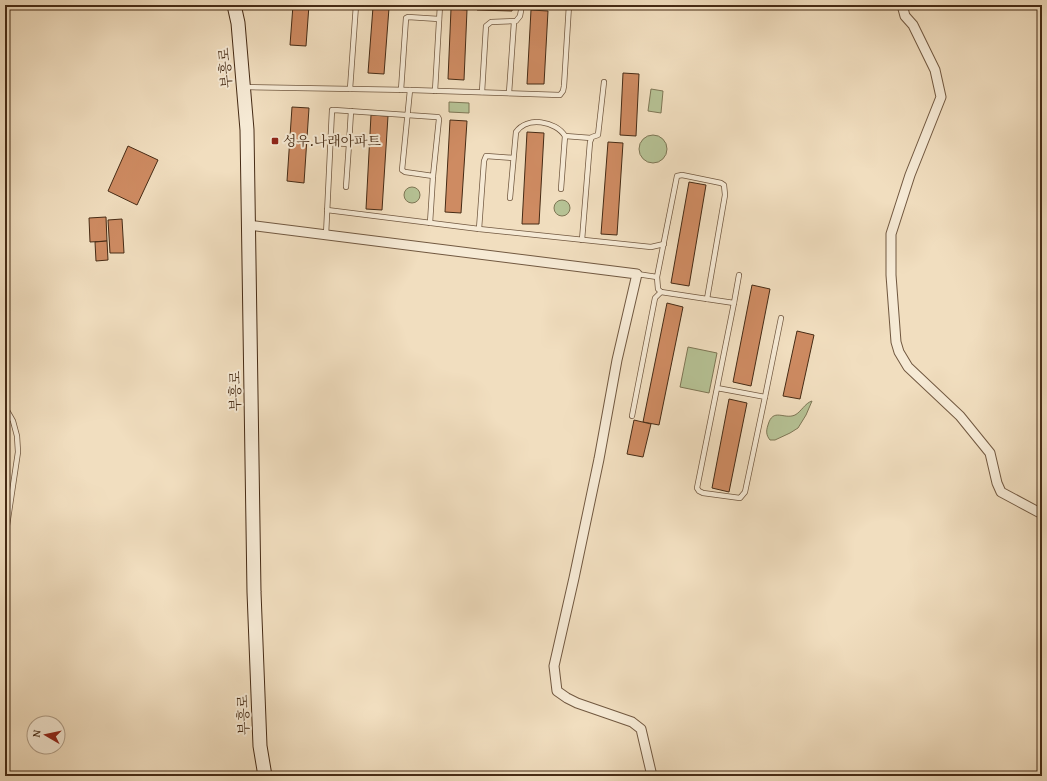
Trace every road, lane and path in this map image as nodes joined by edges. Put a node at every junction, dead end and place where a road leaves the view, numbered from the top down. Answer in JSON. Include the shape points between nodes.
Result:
{"nodes":[{"id":1,"x":234,"y":5,"type":"edge"},
{"id":2,"x":356,"y":5,"type":"edge"},
{"id":3,"x":440,"y":5,"type":"edge"},
{"id":4,"x":522,"y":5,"type":"edge"},
{"id":5,"x":569,"y":5,"type":"edge"},
{"id":6,"x":902,"y":5,"type":"edge"},
{"id":7,"x":439,"y":19,"type":"junction"},
{"id":8,"x":514,"y":22,"type":"junction"},
{"id":9,"x":604,"y":82,"type":"dead end"},
{"id":10,"x":243,"y":87,"type":"junction"},
{"id":11,"x":350,"y":89,"type":"junction"},
{"id":12,"x":401,"y":90,"type":"junction"},
{"id":13,"x":410,"y":90,"type":"junction"},
{"id":14,"x":435,"y":91,"type":"junction"},
{"id":15,"x":482,"y":92,"type":"junction"},
{"id":16,"x":509,"y":93,"type":"junction"},
{"id":17,"x":351,"y":111,"type":"junction"},
{"id":18,"x":408,"y":115,"type":"junction"},
{"id":19,"x":565,"y":136,"type":"junction"},
{"id":20,"x":591,"y":138,"type":"junction"},
{"id":21,"x":330,"y":143,"type":"junction"},
{"id":22,"x":349,"y":144,"type":"junction"},
{"id":23,"x":513,"y":158,"type":"junction"},
{"id":24,"x":434,"y":176,"type":"junction"},
{"id":25,"x":346,"y":187,"type":"dead end"},
{"id":26,"x":561,"y":189,"type":"dead end"},
{"id":27,"x":510,"y":198,"type":"dead end"},
{"id":28,"x":327,"y":210,"type":"junction"},
{"id":29,"x":430,"y":223,"type":"junction"},
{"id":30,"x":248,"y":225,"type":"junction"},
{"id":31,"x":479,"y":229,"type":"junction"},
{"id":32,"x":326,"y":235,"type":"junction"},
{"id":33,"x":582,"y":240,"type":"junction"},
{"id":34,"x":664,"y":244,"type":"junction"},
{"id":35,"x":636,"y":274,"type":"junction"},
{"id":36,"x":739,"y":275,"type":"dead end"},
{"id":37,"x":657,"y":277,"type":"junction"},
{"id":38,"x":661,"y":292,"type":"junction"},
{"id":39,"x":707,"y":299,"type":"junction"},
{"id":40,"x":734,"y":303,"type":"junction"},
{"id":41,"x":781,"y":318,"type":"dead end"},
{"id":42,"x":717,"y":388,"type":"junction"},
{"id":43,"x":765,"y":397,"type":"junction"},
{"id":44,"x":5,"y":407,"type":"edge"},
{"id":45,"x":632,"y":416,"type":"dead end"},
{"id":46,"x":1042,"y":514,"type":"edge"},
{"id":47,"x":5,"y":539,"type":"edge"},
{"id":48,"x":265,"y":776,"type":"edge"},
{"id":49,"x":652,"y":776,"type":"edge"}],
"edges":[{"from":1,"to":10,"type":"main road","name":"부흥로"},
{"from":2,"to":11,"type":"lane"},
{"from":3,"to":7,"type":"lane"},
{"from":4,"to":8,"type":"lane","via":[[519,18]]},
{"from":5,"to":16,"type":"lane","via":[[562,93]]},
{"from":6,"to":46,"type":"street","via":[[905,16],[913,25],[935,70],[941,98],[910,175],[891,234],[896,342],[908,367],[960,416],[990,453],[1001,492]]},
{"from":7,"to":12,"type":"lane","via":[[406,18]]},
{"from":7,"to":14,"type":"lane"},
{"from":8,"to":15,"type":"lane","via":[[491,22],[486,26]]},
{"from":8,"to":16,"type":"lane"},
{"from":9,"to":20,"type":"lane","via":[[598,135]]},
{"from":10,"to":11,"type":"lane"},
{"from":10,"to":30,"type":"main road","name":"부흥로","via":[[247,130]]},
{"from":11,"to":12,"type":"lane"},
{"from":12,"to":13,"type":"lane"},
{"from":13,"to":14,"type":"lane"},
{"from":13,"to":18,"type":"lane"},
{"from":14,"to":15,"type":"lane"},
{"from":15,"to":16,"type":"lane"},
{"from":17,"to":18,"type":"lane"},
{"from":17,"to":21,"type":"lane","via":[[331,111]]},
{"from":17,"to":22,"type":"lane"},
{"from":18,"to":24,"type":"lane","via":[[402,170]]},
{"from":18,"to":24,"type":"lane","via":[[439,119]]},
{"from":19,"to":20,"type":"lane"},
{"from":19,"to":23,"type":"lane","via":[[553,125],[526,124],[516,132]]},
{"from":19,"to":26,"type":"lane"},
{"from":20,"to":33,"type":"lane"},
{"from":21,"to":22,"type":"lane"},
{"from":21,"to":28,"type":"lane"},
{"from":22,"to":25,"type":"lane"},
{"from":23,"to":27,"type":"lane"},
{"from":23,"to":31,"type":"lane","via":[[488,155],[485,158]]},
{"from":24,"to":29,"type":"lane"},
{"from":28,"to":29,"type":"lane"},
{"from":28,"to":32,"type":"lane"},
{"from":29,"to":31,"type":"lane"},
{"from":30,"to":32,"type":"street"},
{"from":30,"to":48,"type":"main road","name":"부흥로","via":[[254,592],[260,746]]},
{"from":31,"to":33,"type":"lane"},
{"from":32,"to":35,"type":"street"},
{"from":33,"to":34,"type":"lane","via":[[651,247]]},
{"from":34,"to":37,"type":"lane"},
{"from":34,"to":39,"type":"lane","via":[[677,176],[724,185],[725,194]]},
{"from":35,"to":37,"type":"lane"},
{"from":35,"to":49,"type":"street","via":[[576,571],[554,666],[557,690],[567,698],[632,722],[641,729]]},
{"from":36,"to":40,"type":"lane"},
{"from":37,"to":38,"type":"lane","via":[[658,289]]},
{"from":38,"to":39,"type":"lane"},
{"from":38,"to":45,"type":"lane","via":[[654,298]]},
{"from":39,"to":40,"type":"lane"},
{"from":40,"to":42,"type":"lane"},
{"from":41,"to":43,"type":"lane"},
{"from":42,"to":43,"type":"lane"},
{"from":42,"to":43,"type":"lane","via":[[698,485],[699,491],[703,493],[737,498],[744,495]]},
{"from":44,"to":47,"type":"lane","via":[[13,421],[18,452]]}]}
